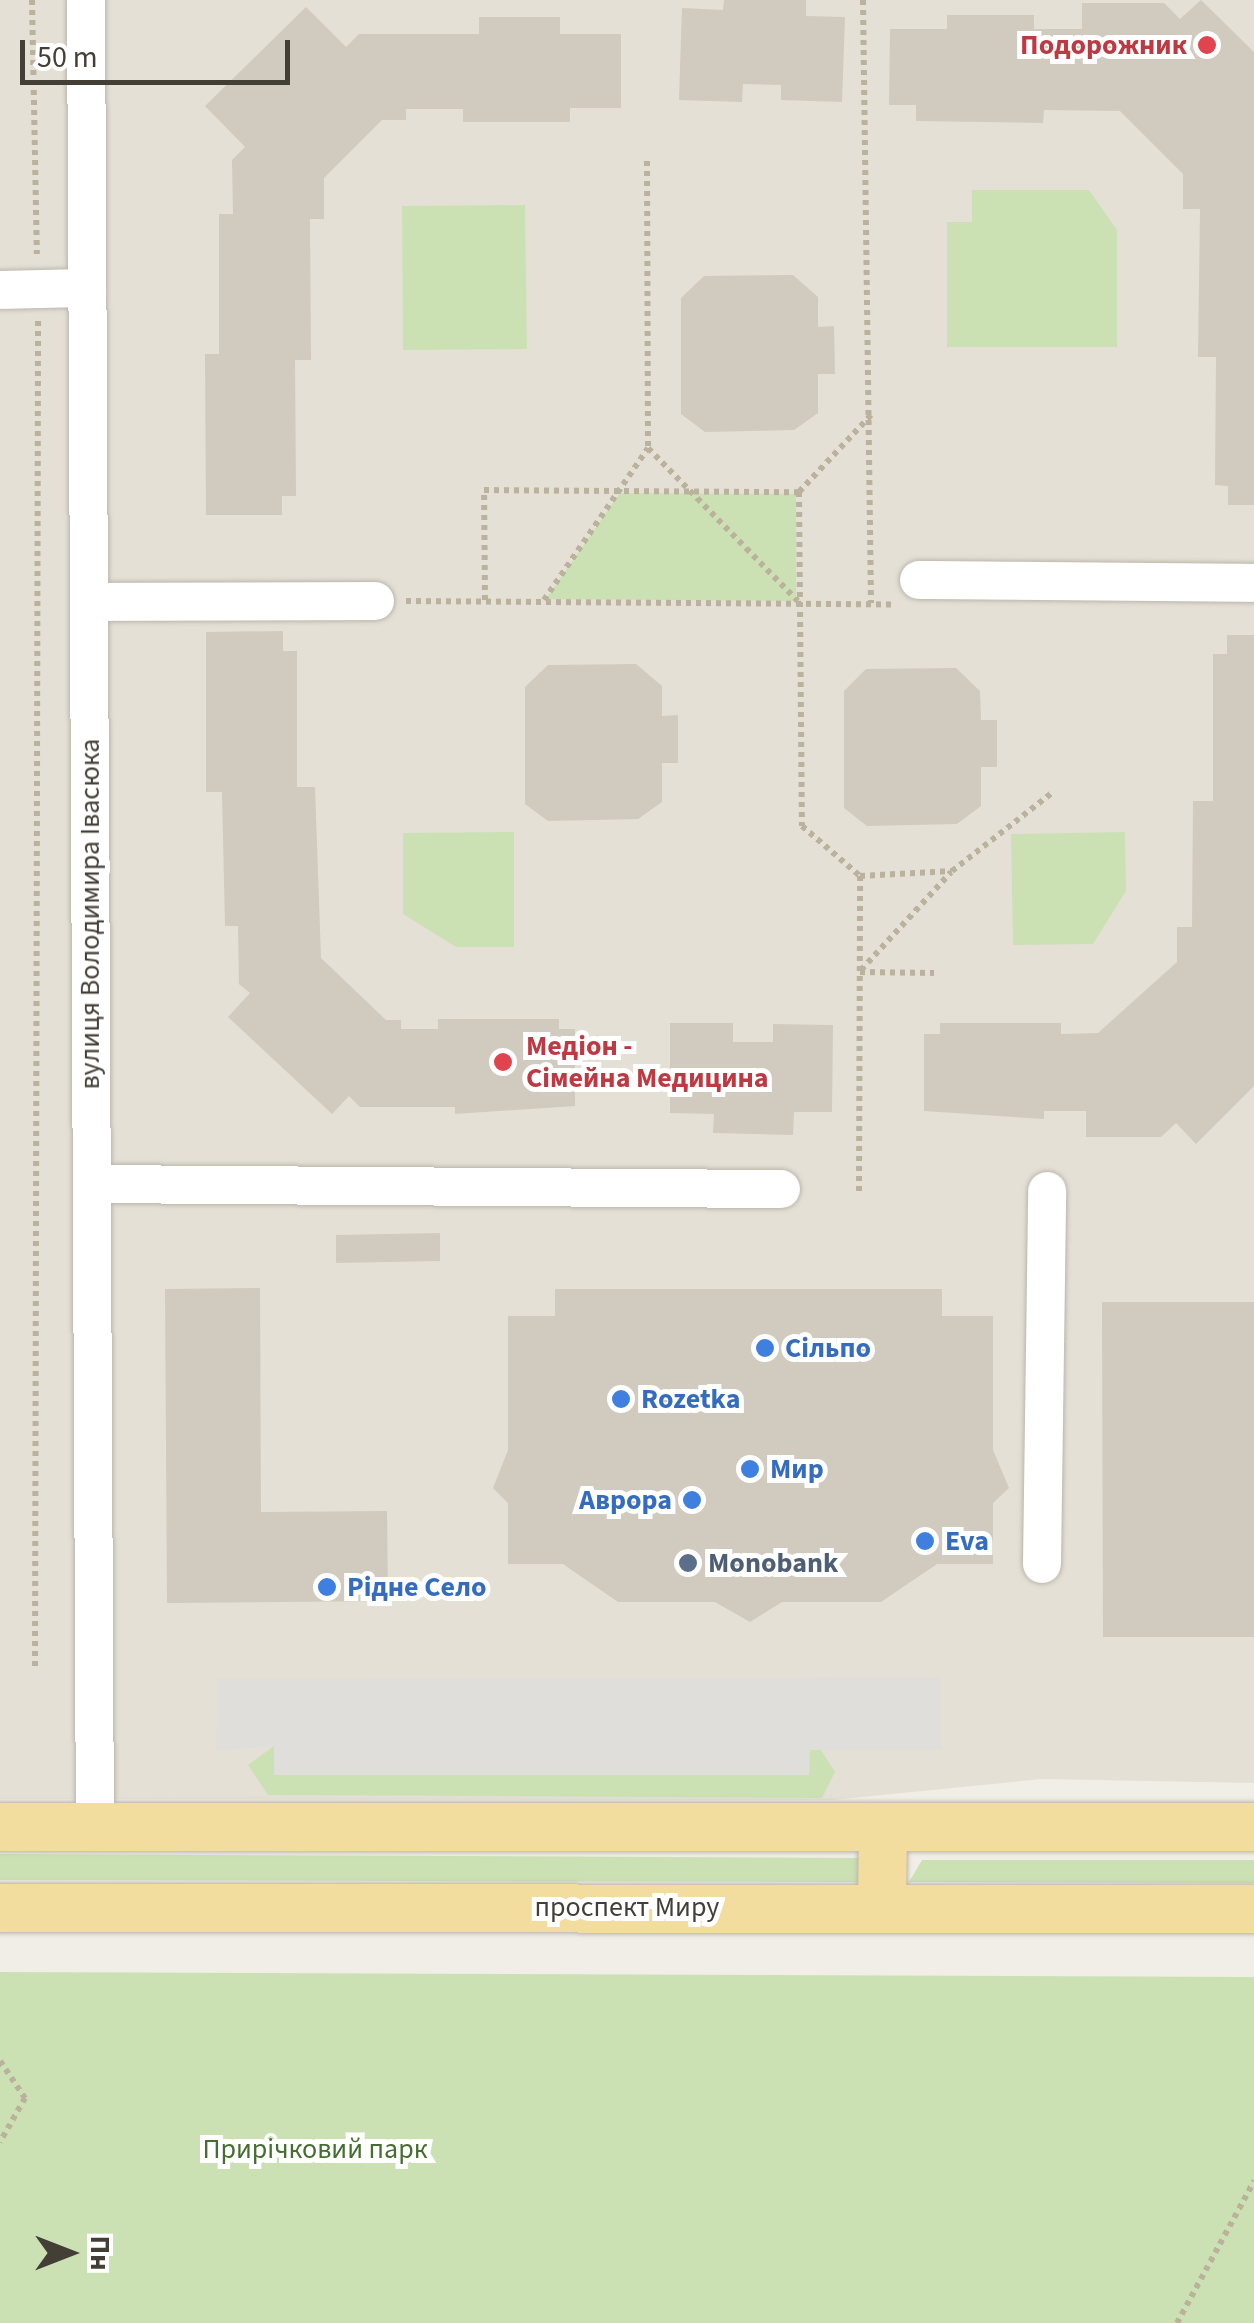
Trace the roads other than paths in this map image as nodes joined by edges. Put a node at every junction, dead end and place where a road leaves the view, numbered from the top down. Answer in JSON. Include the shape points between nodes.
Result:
{"nodes":[{"id":1,"x":86,"y":0,"type":"edge"},
{"id":2,"x":88,"y":288,"type":"junction"},
{"id":3,"x":0,"y":290,"type":"edge"},
{"id":4,"x":1254,"y":583,"type":"edge"},
{"id":5,"x":911,"y":592,"type":"road end"},
{"id":6,"x":375,"y":601,"type":"road end"},
{"id":7,"x":89,"y":602,"type":"junction"},
{"id":8,"x":92,"y":1184,"type":"junction"},
{"id":9,"x":781,"y":1190,"type":"dead end"},
{"id":10,"x":1048,"y":1192,"type":"dead end"},
{"id":11,"x":1042,"y":1564,"type":"dead end"},
{"id":12,"x":0,"y":1828,"type":"edge"},
{"id":13,"x":95,"y":1828,"type":"junction"},
{"id":14,"x":883,"y":1828,"type":"junction"},
{"id":15,"x":1254,"y":1828,"type":"edge"},
{"id":16,"x":882,"y":1907,"type":"junction"},
{"id":17,"x":0,"y":1908,"type":"edge"},
{"id":18,"x":1254,"y":1909,"type":"edge"}],
"edges":[{"from":1,"to":2,"type":"street","name":"вулиця Володимира Івасюка"},
{"from":2,"to":3,"type":"street"},
{"from":2,"to":7,"type":"street","name":"вулиця Володимира Івасюка"},
{"from":4,"to":5,"type":"street"},
{"from":6,"to":7,"type":"street"},
{"from":7,"to":8,"type":"street","name":"вулиця Володимира Івасюка"},
{"from":8,"to":9,"type":"street"},
{"from":8,"to":13,"type":"street","name":"вулиця Володимира Івасюка"},
{"from":10,"to":11,"type":"street"},
{"from":12,"to":13,"type":"main road"},
{"from":13,"to":14,"type":"main road"},
{"from":14,"to":15,"type":"main road"},
{"from":14,"to":16,"type":"main road"},
{"from":16,"to":17,"type":"main road","name":"проспект Миру"},
{"from":16,"to":18,"type":"main road","name":"проспект Миру"}]}
